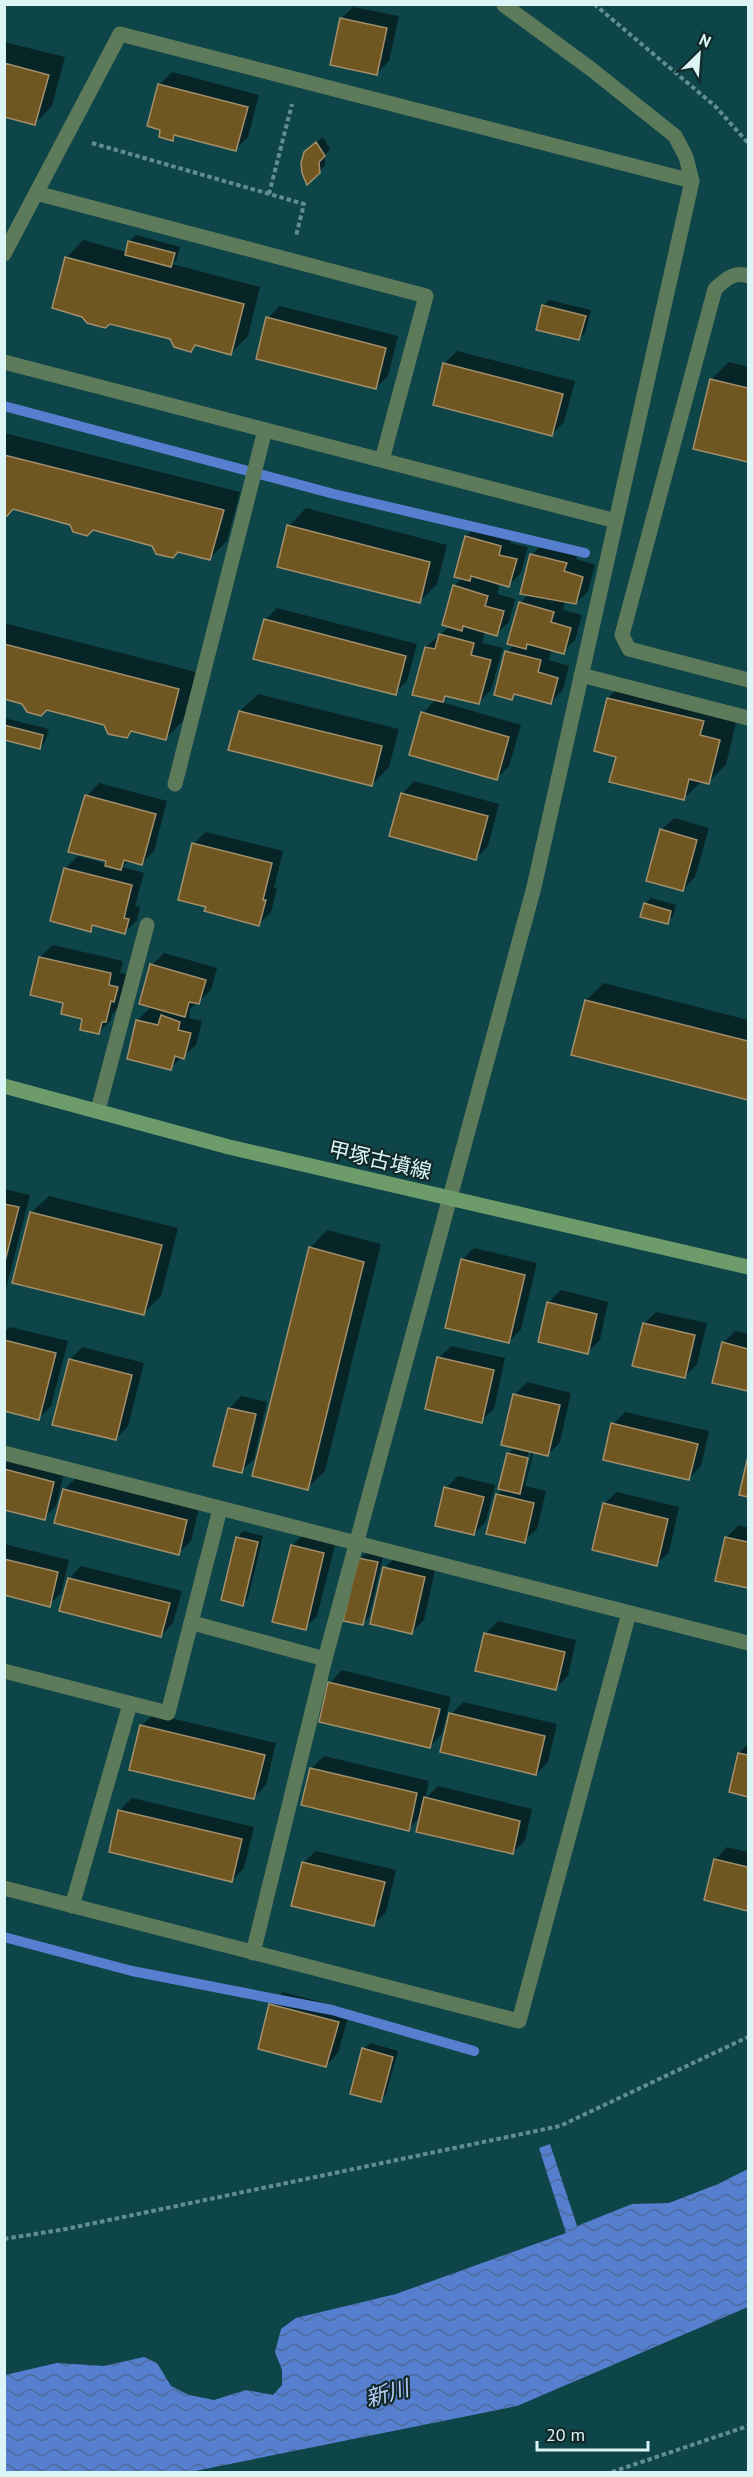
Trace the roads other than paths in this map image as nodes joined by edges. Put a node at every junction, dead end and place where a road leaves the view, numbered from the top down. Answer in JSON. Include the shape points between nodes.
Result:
{"nodes":[{"id":1,"x":504,"y":5,"type":"edge"},
{"id":2,"x":692,"y":181,"type":"junction"},
{"id":3,"x":36,"y":193,"type":"junction"},
{"id":4,"x":4,"y":254,"type":"edge"},
{"id":5,"x":748,"y":276,"type":"edge"},
{"id":6,"x":4,"y":362,"type":"edge"},
{"id":7,"x":265,"y":430,"type":"junction"},
{"id":8,"x":382,"y":460,"type":"junction"},
{"id":9,"x":616,"y":521,"type":"junction"},
{"id":10,"x":581,"y":675,"type":"junction"},
{"id":11,"x":748,"y":680,"type":"edge"},
{"id":12,"x":748,"y":718,"type":"edge"},
{"id":13,"x":175,"y":784,"type":"dead end"},
{"id":14,"x":147,"y":925,"type":"dead end"},
{"id":15,"x":4,"y":1086,"type":"edge"},
{"id":16,"x":98,"y":1110,"type":"junction"},
{"id":17,"x":451,"y":1198,"type":"junction"},
{"id":18,"x":748,"y":1267,"type":"edge"},
{"id":19,"x":4,"y":1453,"type":"edge"},
{"id":20,"x":220,"y":1509,"type":"junction"},
{"id":21,"x":356,"y":1543,"type":"junction"},
{"id":22,"x":629,"y":1613,"type":"junction"},
{"id":23,"x":193,"y":1623,"type":"junction"},
{"id":24,"x":748,"y":1643,"type":"edge"},
{"id":25,"x":325,"y":1659,"type":"junction"},
{"id":26,"x":4,"y":1671,"type":"edge"},
{"id":27,"x":130,"y":1704,"type":"junction"},
{"id":28,"x":4,"y":1888,"type":"edge"},
{"id":29,"x":72,"y":1906,"type":"junction"},
{"id":30,"x":253,"y":1953,"type":"junction"}],
"edges":[{"from":1,"to":2,"type":"street","via":[[675,136]]},
{"from":2,"to":3,"type":"street","via":[[120,34]]},
{"from":2,"to":9,"type":"street"},
{"from":3,"to":4,"type":"street"},
{"from":3,"to":8,"type":"street","via":[[426,296]]},
{"from":5,"to":11,"type":"street","via":[[729,277],[715,290],[622,635],[629,649]]},
{"from":6,"to":7,"type":"street"},
{"from":7,"to":8,"type":"street"},
{"from":7,"to":13,"type":"street"},
{"from":8,"to":9,"type":"street"},
{"from":9,"to":10,"type":"street"},
{"from":10,"to":12,"type":"street"},
{"from":10,"to":17,"type":"street","via":[[534,887]]},
{"from":14,"to":16,"type":"street"},
{"from":15,"to":16,"type":"main road","name":"甲塚古墳線"},
{"from":16,"to":17,"type":"main road","name":"甲塚古墳線","via":[[229,1147]]},
{"from":17,"to":18,"type":"main road","name":"甲塚古墳線"},
{"from":17,"to":21,"type":"street"},
{"from":19,"to":20,"type":"street"},
{"from":20,"to":21,"type":"street"},
{"from":20,"to":23,"type":"street"},
{"from":21,"to":22,"type":"street"},
{"from":21,"to":25,"type":"street"},
{"from":22,"to":24,"type":"street"},
{"from":22,"to":30,"type":"street","via":[[519,2021]]},
{"from":23,"to":25,"type":"street"},
{"from":23,"to":27,"type":"street","via":[[168,1713]]},
{"from":25,"to":30,"type":"street"},
{"from":26,"to":27,"type":"street"},
{"from":27,"to":29,"type":"street"},
{"from":28,"to":29,"type":"street"},
{"from":29,"to":30,"type":"street"}]}
